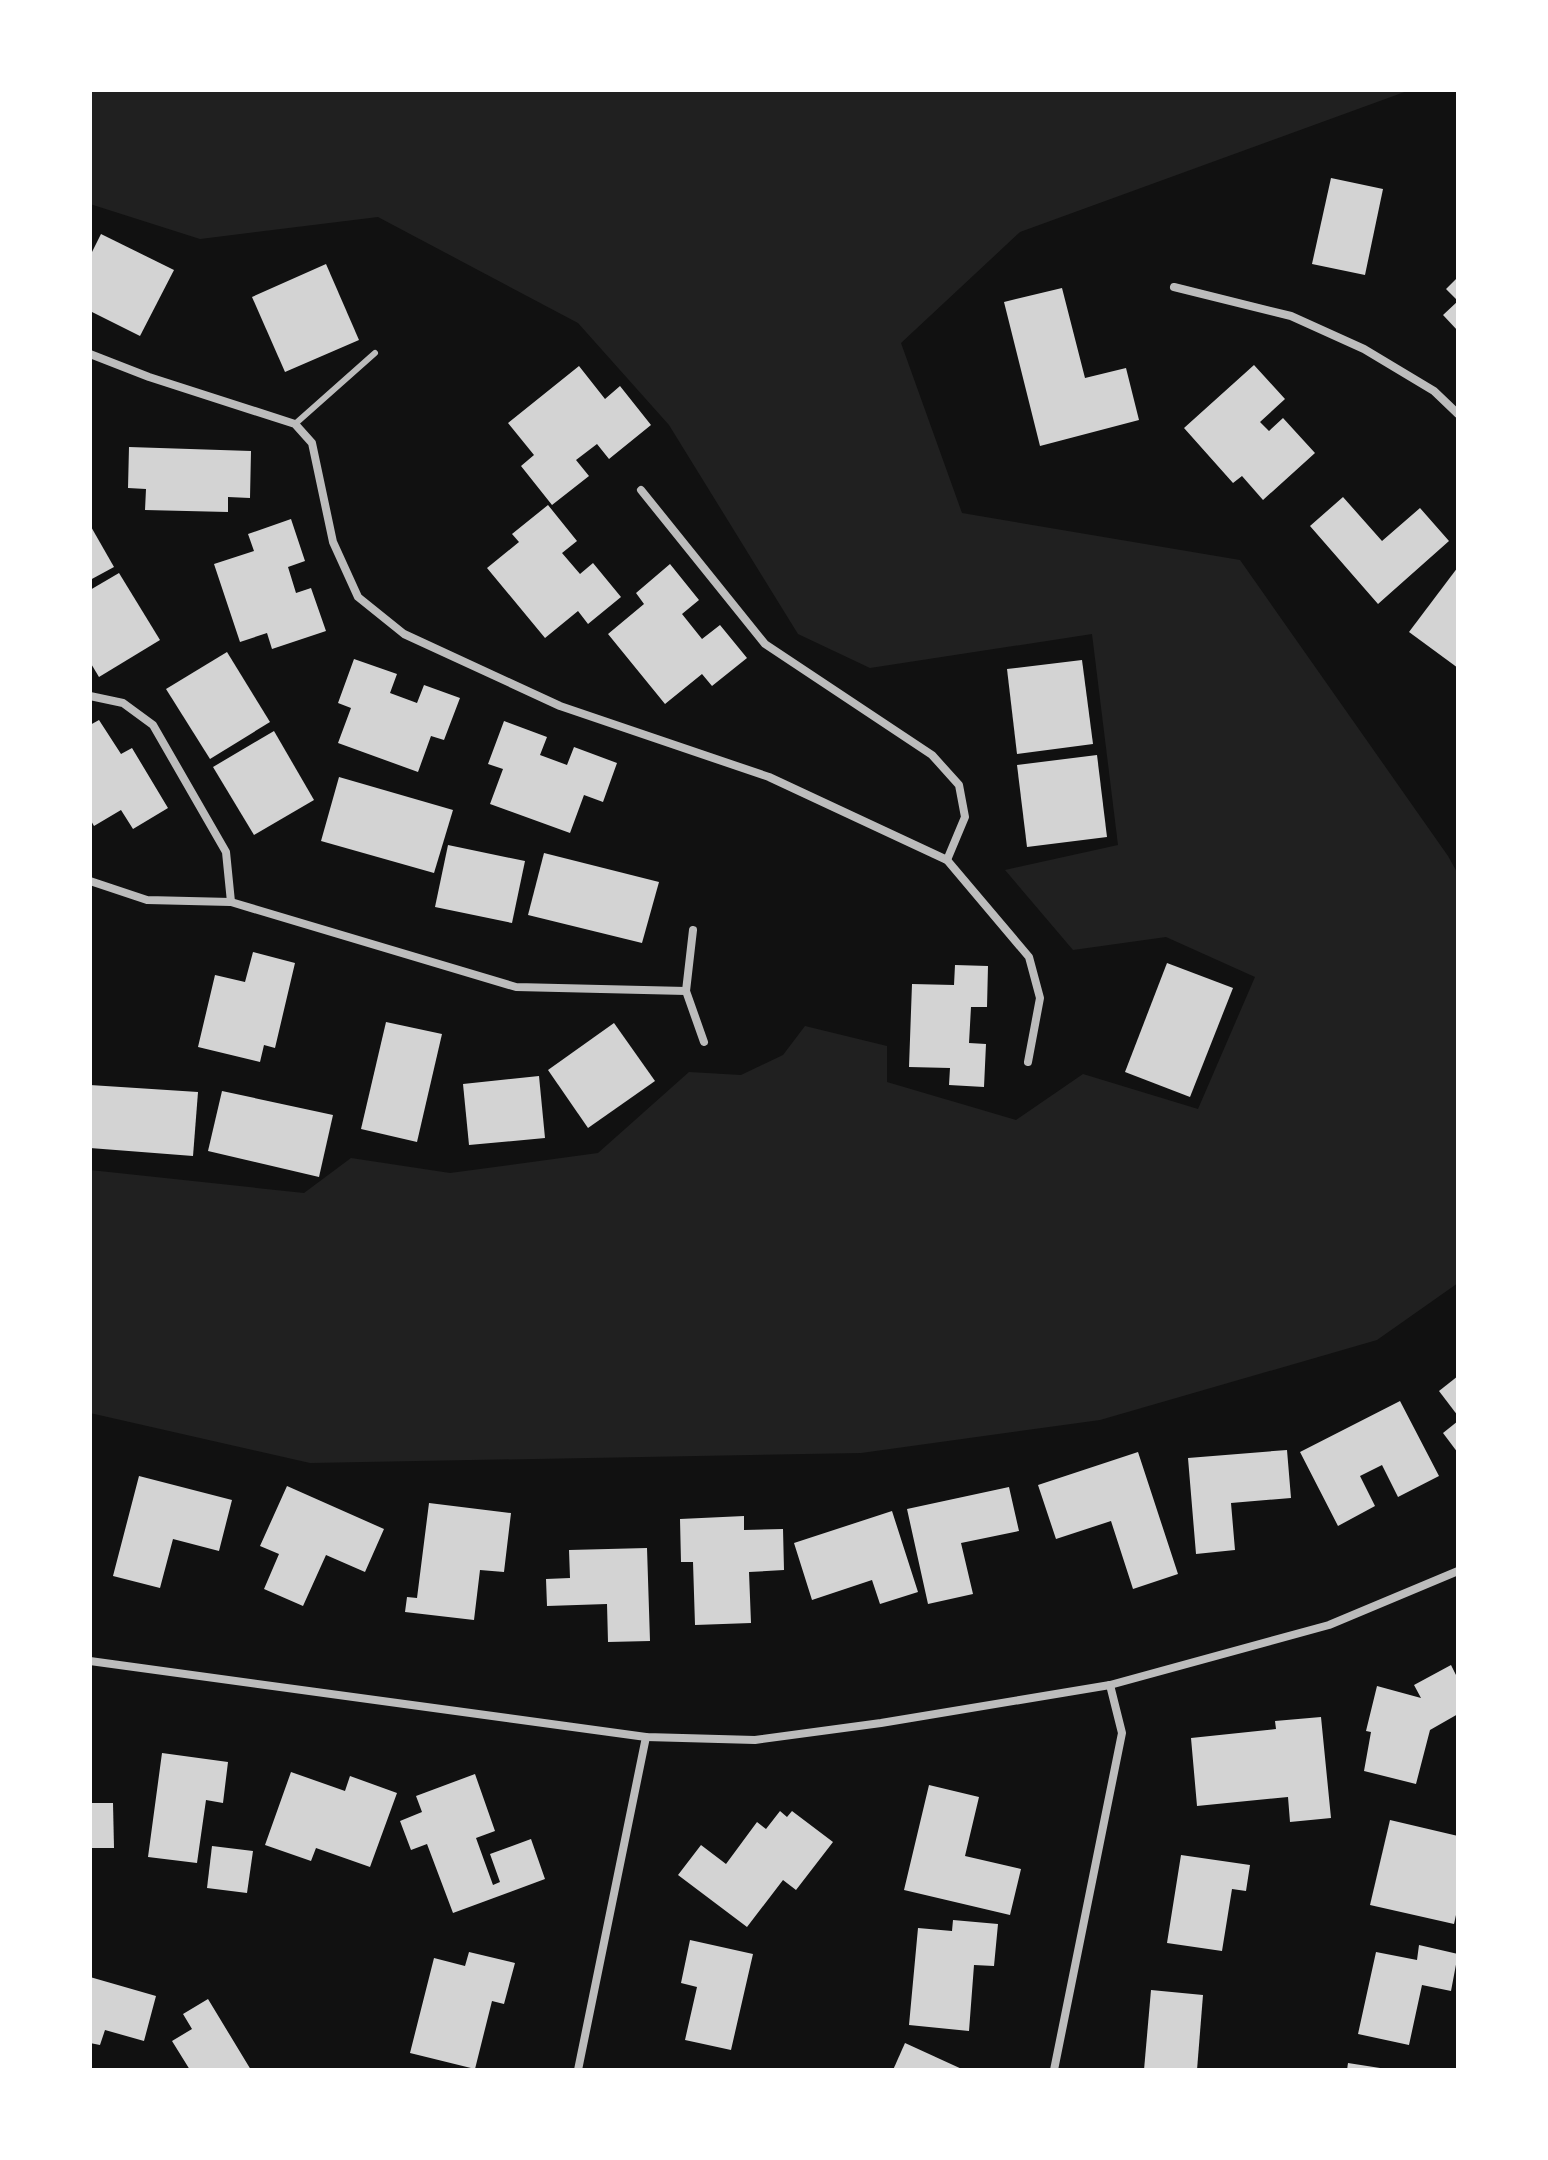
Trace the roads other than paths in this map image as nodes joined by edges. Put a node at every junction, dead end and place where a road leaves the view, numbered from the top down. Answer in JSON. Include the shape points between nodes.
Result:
{"nodes":[{"id":1,"x":1174,"y":287,"type":"dead end"},
{"id":2,"x":375,"y":353,"type":"dead end"},
{"id":3,"x":90,"y":354,"type":"edge"},
{"id":4,"x":1458,"y":414,"type":"edge"},
{"id":5,"x":295,"y":424,"type":"junction"},
{"id":6,"x":641,"y":490,"type":"dead end"},
{"id":7,"x":90,"y":696,"type":"edge"},
{"id":8,"x":947,"y":860,"type":"junction"},
{"id":9,"x":90,"y":881,"type":"edge"},
{"id":10,"x":231,"y":902,"type":"junction"},
{"id":11,"x":693,"y":930,"type":"dead end"},
{"id":12,"x":686,"y":991,"type":"junction"},
{"id":13,"x":704,"y":1042,"type":"dead end"},
{"id":14,"x":1028,"y":1062,"type":"dead end"},
{"id":15,"x":1458,"y":1571,"type":"edge"},
{"id":16,"x":90,"y":1661,"type":"edge"},
{"id":17,"x":1110,"y":1685,"type":"junction"},
{"id":18,"x":646,"y":1737,"type":"junction"},
{"id":19,"x":578,"y":2070,"type":"edge"},
{"id":20,"x":1054,"y":2070,"type":"edge"}],
"edges":[{"from":1,"to":4,"type":"street","via":[[1291,316],[1364,349],[1434,391]]},
{"from":2,"to":5,"type":"lane"},
{"from":3,"to":5,"type":"street"},
{"from":5,"to":8,"type":"street","via":[[312,443],[333,542],[358,597],[404,634],[560,706],[769,777]]},
{"from":6,"to":8,"type":"street","via":[[765,644],[932,755],[959,785],[965,817]]},
{"from":7,"to":10,"type":"street","via":[[123,703],[153,725],[226,852]]},
{"from":8,"to":14,"type":"street","via":[[1029,957],[1040,998]]},
{"from":9,"to":10,"type":"street","via":[[147,900]]},
{"from":10,"to":12,"type":"street","via":[[516,987]]},
{"from":11,"to":12,"type":"street"},
{"from":12,"to":13,"type":"street"},
{"from":15,"to":17,"type":"street","via":[[1329,1625]]},
{"from":16,"to":18,"type":"street"},
{"from":17,"to":18,"type":"street","via":[[755,1740]]},
{"from":17,"to":20,"type":"street","via":[[1122,1733]]},
{"from":18,"to":19,"type":"street"}]}
